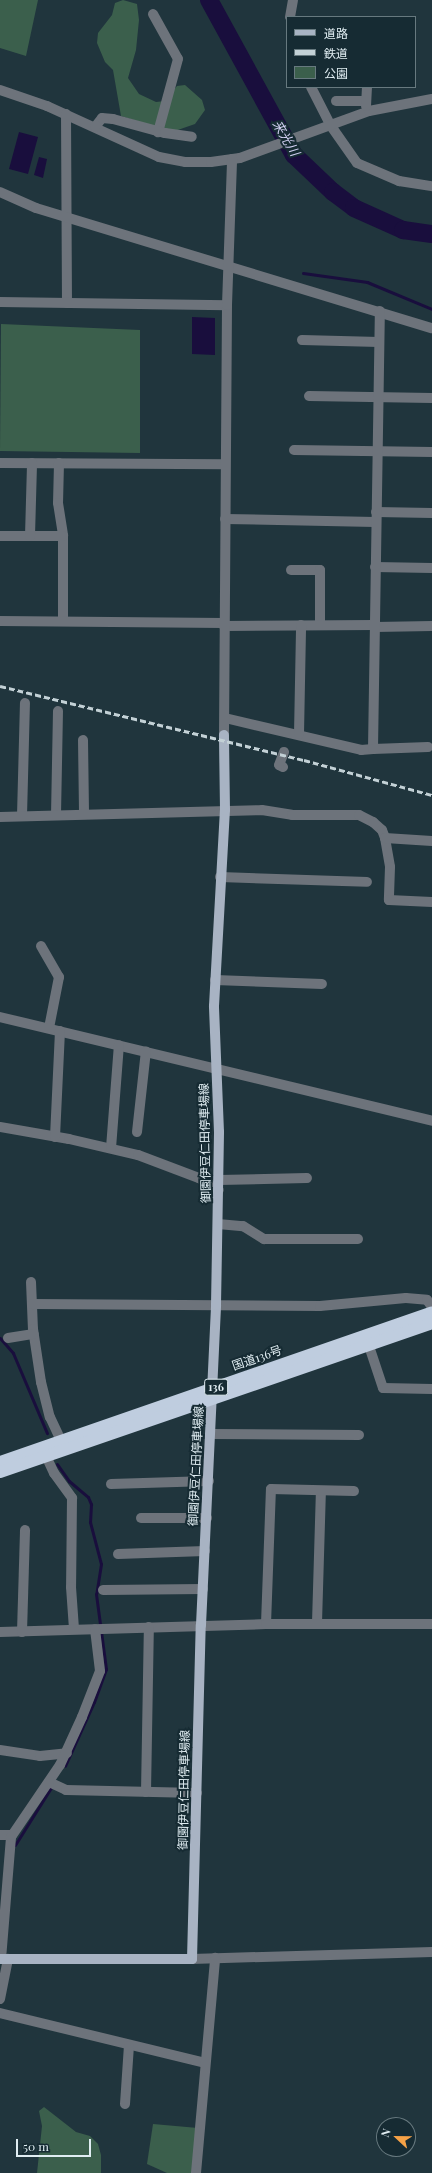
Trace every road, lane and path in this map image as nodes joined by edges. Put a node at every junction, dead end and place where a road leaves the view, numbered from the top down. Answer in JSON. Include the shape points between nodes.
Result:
{"nodes":[{"id":1,"x":292,"y":0,"type":"edge"},
{"id":2,"x":153,"y":14,"type":"dead end"},
{"id":3,"x":290,"y":16,"type":"edge"},
{"id":4,"x":311,"y":88,"type":"edge"},
{"id":5,"x":367,"y":88,"type":"edge"},
{"id":6,"x":0,"y":90,"type":"edge"},
{"id":7,"x":432,"y":99,"type":"edge"},
{"id":8,"x":336,"y":101,"type":"dead end"},
{"id":9,"x":366,"y":101,"type":"junction"},
{"id":10,"x":366,"y":112,"type":"junction"},
{"id":11,"x":66,"y":114,"type":"junction"},
{"id":12,"x":331,"y":126,"type":"junction"},
{"id":13,"x":96,"y":127,"type":"junction"},
{"id":14,"x":158,"y":132,"type":"junction"},
{"id":15,"x":192,"y":137,"type":"dead end"},
{"id":16,"x":232,"y":159,"type":"junction"},
{"id":17,"x":432,"y":186,"type":"edge"},
{"id":18,"x":0,"y":192,"type":"edge"},
{"id":19,"x":68,"y":217,"type":"junction"},
{"id":20,"x":228,"y":264,"type":"junction"},
{"id":21,"x":0,"y":302,"type":"edge"},
{"id":22,"x":67,"y":303,"type":"junction"},
{"id":23,"x":227,"y":305,"type":"junction"},
{"id":24,"x":380,"y":311,"type":"junction"},
{"id":25,"x":432,"y":328,"type":"edge"},
{"id":26,"x":302,"y":340,"type":"dead end"},
{"id":27,"x":379,"y":342,"type":"junction"},
{"id":28,"x":309,"y":396,"type":"dead end"},
{"id":29,"x":377,"y":397,"type":"junction"},
{"id":30,"x":432,"y":398,"type":"edge"},
{"id":31,"x":294,"y":450,"type":"dead end"},
{"id":32,"x":377,"y":451,"type":"junction"},
{"id":33,"x":432,"y":452,"type":"edge"},
{"id":34,"x":0,"y":463,"type":"edge"},
{"id":35,"x":32,"y":463,"type":"junction"},
{"id":36,"x":59,"y":463,"type":"junction"},
{"id":37,"x":225,"y":464,"type":"junction"},
{"id":38,"x":432,"y":513,"type":"edge"},
{"id":39,"x":376,"y":517,"type":"junction"},
{"id":40,"x":225,"y":519,"type":"junction"},
{"id":41,"x":0,"y":536,"type":"edge"},
{"id":42,"x":30,"y":536,"type":"junction"},
{"id":43,"x":63,"y":536,"type":"junction"},
{"id":44,"x":375,"y":567,"type":"junction"},
{"id":45,"x":432,"y":568,"type":"edge"},
{"id":46,"x":291,"y":570,"type":"dead end"},
{"id":47,"x":0,"y":620,"type":"edge"},
{"id":48,"x":63,"y":621,"type":"junction"},
{"id":49,"x":224,"y":624,"type":"junction"},
{"id":50,"x":301,"y":625,"type":"junction"},
{"id":51,"x":320,"y":625,"type":"junction"},
{"id":52,"x":375,"y":626,"type":"junction"},
{"id":53,"x":432,"y":626,"type":"edge"},
{"id":54,"x":25,"y":702,"type":"dead end"},
{"id":55,"x":58,"y":711,"type":"dead end"},
{"id":56,"x":225,"y":718,"type":"junction"},
{"id":57,"x":299,"y":734,"type":"junction"},
{"id":58,"x":224,"y":735,"type":"joint"},
{"id":59,"x":83,"y":740,"type":"dead end"},
{"id":60,"x":428,"y":747,"type":"dead end"},
{"id":61,"x":373,"y":749,"type":"junction"},
{"id":62,"x":284,"y":752,"type":"dead end"},
{"id":63,"x":284,"y":767,"type":"dead end"},
{"id":64,"x":225,"y":810,"type":"junction"},
{"id":65,"x":84,"y":814,"type":"junction"},
{"id":66,"x":56,"y":815,"type":"junction"},
{"id":67,"x":22,"y":816,"type":"junction"},
{"id":68,"x":0,"y":817,"type":"edge"},
{"id":69,"x":385,"y":838,"type":"junction"},
{"id":70,"x":432,"y":841,"type":"edge"},
{"id":71,"x":220,"y":877,"type":"junction"},
{"id":72,"x":367,"y":882,"type":"dead end"},
{"id":73,"x":432,"y":902,"type":"edge"},
{"id":74,"x":41,"y":946,"type":"dead end"},
{"id":75,"x":215,"y":980,"type":"junction"},
{"id":76,"x":322,"y":984,"type":"dead end"},
{"id":77,"x":0,"y":1017,"type":"edge"},
{"id":78,"x":49,"y":1028,"type":"junction"},
{"id":79,"x":60,"y":1031,"type":"junction"},
{"id":80,"x":119,"y":1045,"type":"junction"},
{"id":81,"x":146,"y":1051,"type":"junction"},
{"id":82,"x":216,"y":1068,"type":"junction"},
{"id":83,"x":432,"y":1121,"type":"edge"},
{"id":84,"x":0,"y":1127,"type":"edge"},
{"id":85,"x":137,"y":1132,"type":"dead end"},
{"id":86,"x":55,"y":1137,"type":"junction"},
{"id":87,"x":111,"y":1148,"type":"junction"},
{"id":88,"x":307,"y":1178,"type":"dead end"},
{"id":89,"x":219,"y":1180,"type":"junction"},
{"id":90,"x":219,"y":1190,"type":"junction"},
{"id":91,"x":218,"y":1224,"type":"junction"},
{"id":92,"x":358,"y":1239,"type":"dead end"},
{"id":93,"x":31,"y":1282,"type":"dead end"},
{"id":94,"x":32,"y":1304,"type":"junction"},
{"id":95,"x":216,"y":1305,"type":"junction"},
{"id":96,"x":432,"y":1307,"type":"edge"},
{"id":97,"x":432,"y":1312,"type":"edge"},
{"id":98,"x":432,"y":1323,"type":"edge"},
{"id":99,"x":34,"y":1334,"type":"junction"},
{"id":100,"x":8,"y":1338,"type":"dead end"},
{"id":101,"x":369,"y":1346,"type":"junction"},
{"id":102,"x":432,"y":1389,"type":"edge"},
{"id":103,"x":213,"y":1393,"type":"junction"},
{"id":104,"x":211,"y":1434,"type":"junction"},
{"id":105,"x":359,"y":1435,"type":"dead end"},
{"id":106,"x":63,"y":1445,"type":"junction"},
{"id":107,"x":46,"y":1456,"type":"junction"},
{"id":108,"x":0,"y":1462,"type":"edge"},
{"id":109,"x":0,"y":1472,"type":"edge"},
{"id":110,"x":209,"y":1481,"type":"junction"},
{"id":111,"x":111,"y":1484,"type":"dead end"},
{"id":112,"x":321,"y":1491,"type":"junction"},
{"id":113,"x":354,"y":1491,"type":"dead end"},
{"id":114,"x":140,"y":1518,"type":"dead end"},
{"id":115,"x":207,"y":1518,"type":"junction"},
{"id":116,"x":25,"y":1530,"type":"dead end"},
{"id":117,"x":205,"y":1551,"type":"junction"},
{"id":118,"x":118,"y":1554,"type":"dead end"},
{"id":119,"x":202,"y":1589,"type":"junction"},
{"id":120,"x":103,"y":1590,"type":"dead end"},
{"id":121,"x":317,"y":1623,"type":"junction"},
{"id":122,"x":266,"y":1624,"type":"junction"},
{"id":123,"x":432,"y":1624,"type":"edge"},
{"id":124,"x":201,"y":1625,"type":"junction"},
{"id":125,"x":149,"y":1627,"type":"junction"},
{"id":126,"x":74,"y":1629,"type":"junction"},
{"id":127,"x":95,"y":1629,"type":"junction"},
{"id":128,"x":0,"y":1632,"type":"edge"},
{"id":129,"x":22,"y":1632,"type":"junction"},
{"id":130,"x":0,"y":1750,"type":"edge"},
{"id":131,"x":67,"y":1753,"type":"junction"},
{"id":132,"x":49,"y":1782,"type":"junction"},
{"id":133,"x":146,"y":1792,"type":"junction"},
{"id":134,"x":197,"y":1793,"type":"junction"},
{"id":135,"x":0,"y":1835,"type":"edge"},
{"id":136,"x":12,"y":1835,"type":"junction"},
{"id":137,"x":432,"y":1952,"type":"edge"},
{"id":138,"x":215,"y":1958,"type":"junction"},
{"id":139,"x":3,"y":1959,"type":"edge"},
{"id":140,"x":192,"y":1959,"type":"junction"},
{"id":141,"x":0,"y":1999,"type":"edge"},
{"id":142,"x":0,"y":2013,"type":"edge"},
{"id":143,"x":129,"y":2046,"type":"junction"},
{"id":144,"x":204,"y":2063,"type":"junction"},
{"id":145,"x":125,"y":2104,"type":"dead end"},
{"id":146,"x":196,"y":2173,"type":"edge"}],
"edges":[{"from":1,"to":3,"type":"street"},
{"from":2,"to":14,"type":"street","via":[[178,59]]},
{"from":4,"to":12,"type":"street"},
{"from":5,"to":9,"type":"street"},
{"from":6,"to":11,"type":"street"},
{"from":7,"to":10,"type":"street"},
{"from":8,"to":9,"type":"street"},
{"from":9,"to":10,"type":"street"},
{"from":10,"to":12,"type":"street"},
{"from":11,"to":13,"type":"street"},
{"from":11,"to":19,"type":"street"},
{"from":12,"to":16,"type":"street","via":[[252,155]]},
{"from":12,"to":17,"type":"street","via":[[357,163],[399,181]]},
{"from":13,"to":14,"type":"street","via":[[102,118]]},
{"from":13,"to":16,"type":"street","via":[[160,157],[211,162]]},
{"from":14,"to":15,"type":"street"},
{"from":16,"to":20,"type":"street"},
{"from":18,"to":19,"type":"street"},
{"from":19,"to":20,"type":"street"},
{"from":19,"to":22,"type":"street"},
{"from":20,"to":23,"type":"street"},
{"from":20,"to":24,"type":"street"},
{"from":21,"to":22,"type":"street"},
{"from":22,"to":23,"type":"street"},
{"from":23,"to":37,"type":"street"},
{"from":24,"to":25,"type":"street"},
{"from":24,"to":27,"type":"street"},
{"from":26,"to":27,"type":"street"},
{"from":27,"to":29,"type":"street"},
{"from":28,"to":29,"type":"street"},
{"from":29,"to":30,"type":"street"},
{"from":29,"to":32,"type":"street"},
{"from":31,"to":32,"type":"street"},
{"from":32,"to":33,"type":"street"},
{"from":32,"to":39,"type":"street"},
{"from":34,"to":35,"type":"street"},
{"from":35,"to":36,"type":"street"},
{"from":35,"to":42,"type":"street"},
{"from":36,"to":37,"type":"street"},
{"from":36,"to":43,"type":"street","via":[[58,503]]},
{"from":37,"to":40,"type":"street"},
{"from":38,"to":39,"type":"street"},
{"from":39,"to":40,"type":"street"},
{"from":39,"to":44,"type":"street"},
{"from":40,"to":49,"type":"street"},
{"from":41,"to":42,"type":"street"},
{"from":42,"to":43,"type":"street"},
{"from":43,"to":48,"type":"street"},
{"from":44,"to":45,"type":"street"},
{"from":44,"to":52,"type":"street"},
{"from":46,"to":51,"type":"street","via":[[320,570]]},
{"from":47,"to":48,"type":"street"},
{"from":48,"to":49,"type":"street"},
{"from":49,"to":50,"type":"street"},
{"from":49,"to":56,"type":"street"},
{"from":50,"to":51,"type":"street"},
{"from":50,"to":57,"type":"street"},
{"from":51,"to":52,"type":"street"},
{"from":52,"to":53,"type":"street"},
{"from":52,"to":61,"type":"street"},
{"from":54,"to":67,"type":"street"},
{"from":55,"to":66,"type":"street"},
{"from":56,"to":57,"type":"street"},
{"from":56,"to":58,"type":"street"},
{"from":57,"to":61,"type":"street","via":[[361,750]]},
{"from":58,"to":64,"type":"main road","name":"御園伊豆仁田停車場線"},
{"from":59,"to":65,"type":"street"},
{"from":60,"to":61,"type":"street"},
{"from":62,"to":63,"type":"street","via":[[280,765]]},
{"from":64,"to":65,"type":"street"},
{"from":64,"to":69,"type":"street","via":[[359,815],[374,822],[382,830]]},
{"from":64,"to":71,"type":"main road","name":"御園伊豆仁田停車場線"},
{"from":65,"to":66,"type":"street"},
{"from":66,"to":67,"type":"street"},
{"from":67,"to":68,"type":"street"},
{"from":69,"to":70,"type":"street"},
{"from":69,"to":73,"type":"street","via":[[390,867],[389,900]]},
{"from":71,"to":72,"type":"street"},
{"from":71,"to":75,"type":"main road","name":"御園伊豆仁田停車場線"},
{"from":74,"to":78,"type":"street","via":[[59,977]]},
{"from":75,"to":76,"type":"street"},
{"from":75,"to":82,"type":"main road","name":"御園伊豆仁田停車場線"},
{"from":77,"to":78,"type":"street"},
{"from":78,"to":79,"type":"street"},
{"from":79,"to":80,"type":"street"},
{"from":79,"to":86,"type":"street"},
{"from":80,"to":81,"type":"street"},
{"from":80,"to":87,"type":"street"},
{"from":81,"to":82,"type":"street"},
{"from":81,"to":85,"type":"street"},
{"from":82,"to":83,"type":"street"},
{"from":82,"to":89,"type":"main road","name":"御園伊豆仁田停車場線"},
{"from":84,"to":86,"type":"street"},
{"from":86,"to":87,"type":"street"},
{"from":87,"to":90,"type":"street","via":[[199,1178]]},
{"from":88,"to":89,"type":"street"},
{"from":89,"to":90,"type":"main road","name":"御園伊豆仁田停車場線"},
{"from":90,"to":91,"type":"main road","name":"御園伊豆仁田停車場線"},
{"from":91,"to":92,"type":"street","via":[[243,1226],[264,1239]]},
{"from":91,"to":95,"type":"main road","name":"御園伊豆仁田停車場線"},
{"from":93,"to":94,"type":"street"},
{"from":94,"to":95,"type":"street"},
{"from":94,"to":99,"type":"street"},
{"from":95,"to":96,"type":"street","via":[[320,1306],[406,1298],[427,1300]]},
{"from":95,"to":103,"type":"main road","name":"御園伊豆仁田停車場線"},
{"from":97,"to":103,"type":"highway","name":"国道136号","number":"136"},
{"from":98,"to":101,"type":"highway","name":"国道136号","number":"136"},
{"from":99,"to":100,"type":"street"},
{"from":99,"to":106,"type":"street","via":[[47,1406]]},
{"from":101,"to":102,"type":"street","via":[[383,1388]]},
{"from":101,"to":103,"type":"highway","name":"国道136号","number":"136"},
{"from":103,"to":104,"type":"main road","name":"御園伊豆仁田停車場線"},
{"from":103,"to":106,"type":"highway","name":"国道136号","number":"136"},
{"from":104,"to":105,"type":"street"},
{"from":104,"to":110,"type":"main road","name":"御園伊豆仁田停車場線"},
{"from":106,"to":107,"type":"highway","name":"国道136号","number":"136"},
{"from":106,"to":108,"type":"highway","name":"国道136号","number":"136"},
{"from":107,"to":109,"type":"highway","name":"国道136号","number":"136"},
{"from":107,"to":126,"type":"street","via":[[54,1473],[72,1498],[71,1587]]},
{"from":110,"to":111,"type":"street"},
{"from":110,"to":115,"type":"main road","name":"御園伊豆仁田停車場線"},
{"from":112,"to":113,"type":"street"},
{"from":112,"to":121,"type":"street"},
{"from":112,"to":122,"type":"street","via":[[271,1489]]},
{"from":114,"to":115,"type":"street"},
{"from":115,"to":117,"type":"main road","name":"御園伊豆仁田停車場線"},
{"from":116,"to":129,"type":"street"},
{"from":117,"to":118,"type":"street"},
{"from":117,"to":119,"type":"main road","name":"御園伊豆仁田停車場線"},
{"from":119,"to":120,"type":"street"},
{"from":119,"to":124,"type":"main road","name":"御園伊豆仁田停車場線"},
{"from":121,"to":122,"type":"street"},
{"from":121,"to":123,"type":"street"},
{"from":122,"to":124,"type":"street"},
{"from":124,"to":125,"type":"street"},
{"from":124,"to":134,"type":"main road","name":"御園伊豆仁田停車場線"},
{"from":125,"to":127,"type":"street"},
{"from":125,"to":133,"type":"street"},
{"from":126,"to":127,"type":"street"},
{"from":126,"to":129,"type":"street"},
{"from":127,"to":131,"type":"street","via":[[100,1671]]},
{"from":128,"to":129,"type":"street"},
{"from":130,"to":131,"type":"street","via":[[40,1756]]},
{"from":131,"to":132,"type":"street"},
{"from":132,"to":133,"type":"street","via":[[66,1790]]},
{"from":132,"to":136,"type":"street"},
{"from":133,"to":134,"type":"street"},
{"from":134,"to":140,"type":"main road","name":"御園伊豆仁田停車場線"},
{"from":135,"to":136,"type":"street"},
{"from":136,"to":139,"type":"street"},
{"from":137,"to":138,"type":"street"},
{"from":138,"to":140,"type":"street"},
{"from":138,"to":144,"type":"street"},
{"from":139,"to":140,"type":"main road"},
{"from":139,"to":141,"type":"street"},
{"from":142,"to":143,"type":"street"},
{"from":143,"to":144,"type":"street"},
{"from":143,"to":145,"type":"street"},
{"from":144,"to":146,"type":"street"}]}
